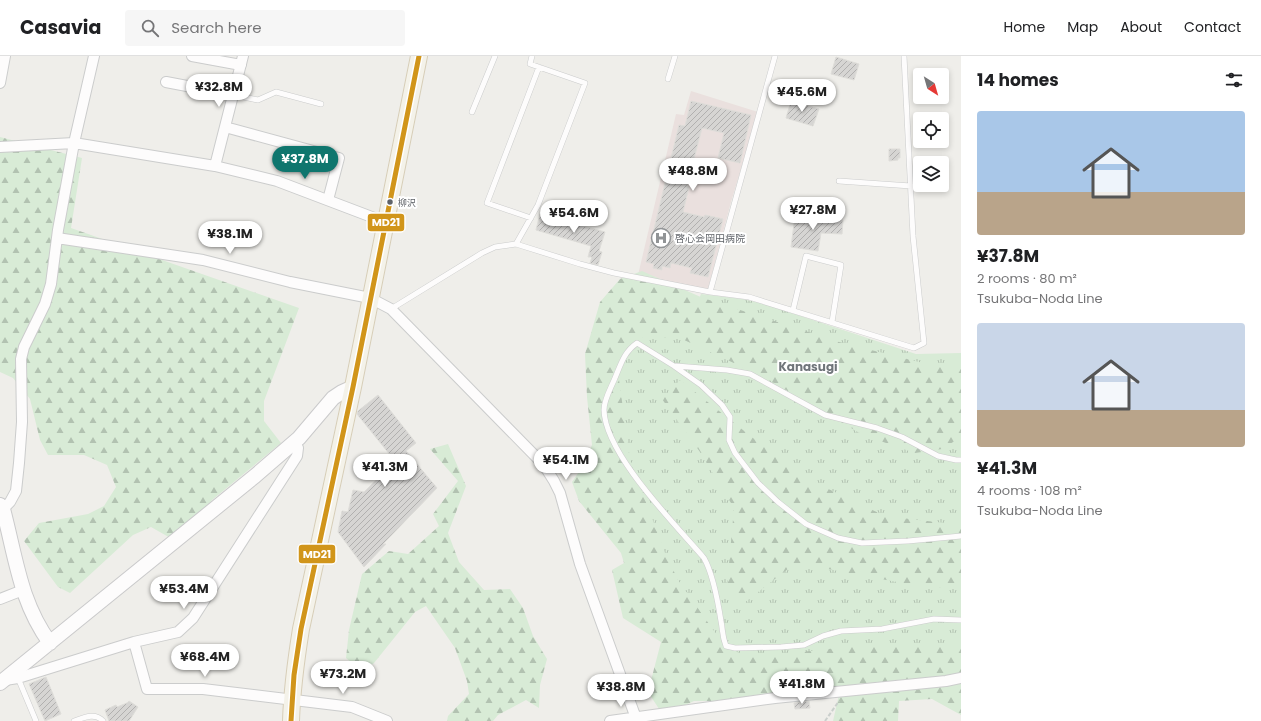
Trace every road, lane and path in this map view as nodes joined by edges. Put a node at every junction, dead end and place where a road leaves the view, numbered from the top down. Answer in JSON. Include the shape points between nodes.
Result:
{"nodes":[{"id":1,"x":5,"y":56,"type":"edge"},
{"id":2,"x":94,"y":56,"type":"edge"},
{"id":3,"x":192,"y":56,"type":"edge"},
{"id":4,"x":419,"y":56,"type":"edge"},
{"id":5,"x":495,"y":56,"type":"edge"},
{"id":6,"x":532,"y":56,"type":"edge"},
{"id":7,"x":674,"y":56,"type":"edge"},
{"id":8,"x":776,"y":56,"type":"edge"},
{"id":9,"x":904,"y":56,"type":"edge"},
{"id":10,"x":242,"y":61,"type":"edge"},
{"id":11,"x":539,"y":67,"type":"junction"},
{"id":12,"x":668,"y":79,"type":"dead end"},
{"id":13,"x":166,"y":82,"type":"dead end"},
{"id":14,"x":0,"y":83,"type":"edge"},
{"id":15,"x":234,"y":95,"type":"junction"},
{"id":16,"x":321,"y":104,"type":"dead end"},
{"id":17,"x":472,"y":112,"type":"dead end"},
{"id":18,"x":225,"y":127,"type":"junction"},
{"id":19,"x":74,"y":143,"type":"junction"},
{"id":20,"x":0,"y":147,"type":"edge"},
{"id":21,"x":215,"y":166,"type":"junction"},
{"id":22,"x":839,"y":181,"type":"dead end"},
{"id":23,"x":911,"y":186,"type":"junction"},
{"id":24,"x":328,"y":200,"type":"junction"},
{"id":25,"x":531,"y":218,"type":"junction"},
{"id":26,"x":385,"y":222,"type":"junction"},
{"id":27,"x":57,"y":238,"type":"junction"},
{"id":28,"x":516,"y":244,"type":"junction"},
{"id":29,"x":710,"y":292,"type":"junction"},
{"id":30,"x":370,"y":298,"type":"junction"},
{"id":31,"x":391,"y":309,"type":"junction"},
{"id":32,"x":793,"y":310,"type":"junction"},
{"id":33,"x":832,"y":322,"type":"junction"},
{"id":34,"x":674,"y":366,"type":"junction"},
{"id":35,"x":352,"y":387,"type":"junction"},
{"id":36,"x":295,"y":442,"type":"junction"},
{"id":37,"x":961,"y":460,"type":"edge"},
{"id":38,"x":2,"y":507,"type":"edge"},
{"id":39,"x":961,"y":536,"type":"edge"},
{"id":40,"x":23,"y":590,"type":"junction"},
{"id":41,"x":0,"y":598,"type":"edge"},
{"id":42,"x":961,"y":620,"type":"edge"},
{"id":43,"x":134,"y":642,"type":"junction"},
{"id":44,"x":50,"y":644,"type":"junction"},
{"id":45,"x":18,"y":678,"type":"junction"},
{"id":46,"x":961,"y":678,"type":"edge"},
{"id":47,"x":2,"y":682,"type":"edge"},
{"id":48,"x":846,"y":692,"type":"junction"},
{"id":49,"x":291,"y":700,"type":"junction"},
{"id":50,"x":636,"y":719,"type":"edge"},
{"id":51,"x":36,"y":721,"type":"edge"},
{"id":52,"x":74,"y":721,"type":"edge"},
{"id":53,"x":103,"y":721,"type":"edge"},
{"id":54,"x":291,"y":721,"type":"edge"},
{"id":55,"x":387,"y":721,"type":"edge"},
{"id":56,"x":610,"y":721,"type":"edge"},
{"id":57,"x":825,"y":721,"type":"edge"}],
"edges":[{"from":1,"to":14,"type":"street"},
{"from":2,"to":19,"type":"street"},
{"from":3,"to":10,"type":"street"},
{"from":4,"to":26,"type":"main road"},
{"from":5,"to":17,"type":"lane"},
{"from":6,"to":11,"type":"lane","via":[[530,64]]},
{"from":7,"to":12,"type":"lane"},
{"from":8,"to":29,"type":"lane"},
{"from":9,"to":23,"type":"lane"},
{"from":10,"to":15,"type":"street"},
{"from":11,"to":25,"type":"lane","via":[[487,203]]},
{"from":11,"to":25,"type":"lane","via":[[584,83]]},
{"from":13,"to":15,"type":"street"},
{"from":15,"to":16,"type":"lane","via":[[258,100],[276,92]]},
{"from":15,"to":18,"type":"street"},
{"from":18,"to":21,"type":"street"},
{"from":18,"to":24,"type":"street","via":[[339,158]]},
{"from":19,"to":20,"type":"street"},
{"from":19,"to":21,"type":"street"},
{"from":19,"to":27,"type":"street"},
{"from":21,"to":24,"type":"street","via":[[277,181]]},
{"from":22,"to":23,"type":"lane"},
{"from":23,"to":33,"type":"lane","via":[[913,236],[924,343],[914,348]]},
{"from":24,"to":26,"type":"street"},
{"from":25,"to":28,"type":"lane"},
{"from":26,"to":30,"type":"main road"},
{"from":27,"to":30,"type":"street","via":[[203,260],[290,282]]},
{"from":27,"to":38,"type":"street","via":[[51,284],[21,360],[22,422],[16,492],[10,502]]},
{"from":28,"to":29,"type":"lane","via":[[587,266]]},
{"from":28,"to":31,"type":"lane","via":[[495,247],[482,253]]},
{"from":29,"to":32,"type":"lane","via":[[749,297]]},
{"from":30,"to":31,"type":"street"},
{"from":30,"to":35,"type":"main road"},
{"from":31,"to":50,"type":"street","via":[[544,465],[554,481],[562,499],[580,564]]},
{"from":32,"to":33,"type":"lane"},
{"from":32,"to":33,"type":"lane","via":[[806,256],[841,265]]},
{"from":34,"to":37,"type":"lane","via":[[750,374],[825,415],[877,428],[902,437],[938,456]]},
{"from":34,"to":39,"type":"lane","via":[[722,404],[730,417],[729,440],[735,453],[758,483],[806,524],[838,538],[862,543]]},
{"from":34,"to":42,"type":"lane","via":[[637,343],[628,349],[604,410],[616,448],[642,486],[704,558],[709,568],[721,633],[726,646],[735,648],[804,645],[822,636],[841,631],[882,629],[934,619]]},
{"from":35,"to":36,"type":"street","via":[[334,398]]},
{"from":35,"to":49,"type":"main road","via":[[294,669]]},
{"from":36,"to":43,"type":"street","via":[[298,448],[297,456],[192,618],[178,632]]},
{"from":36,"to":44,"type":"street"},
{"from":38,"to":40,"type":"street"},
{"from":40,"to":41,"type":"street"},
{"from":40,"to":44,"type":"street","via":[[34,619]]},
{"from":43,"to":45,"type":"street"},
{"from":43,"to":49,"type":"street","via":[[147,689],[203,688]]},
{"from":44,"to":47,"type":"street"},
{"from":45,"to":47,"type":"street"},
{"from":45,"to":51,"type":"lane"},
{"from":46,"to":48,"type":"street"},
{"from":48,"to":50,"type":"street","via":[[775,698]]},
{"from":48,"to":57,"type":"path"},
{"from":49,"to":54,"type":"main road"},
{"from":49,"to":55,"type":"street","via":[[352,707]]},
{"from":50,"to":56,"type":"street"},
{"from":52,"to":53,"type":"lane","via":[[91,716]]}]}
